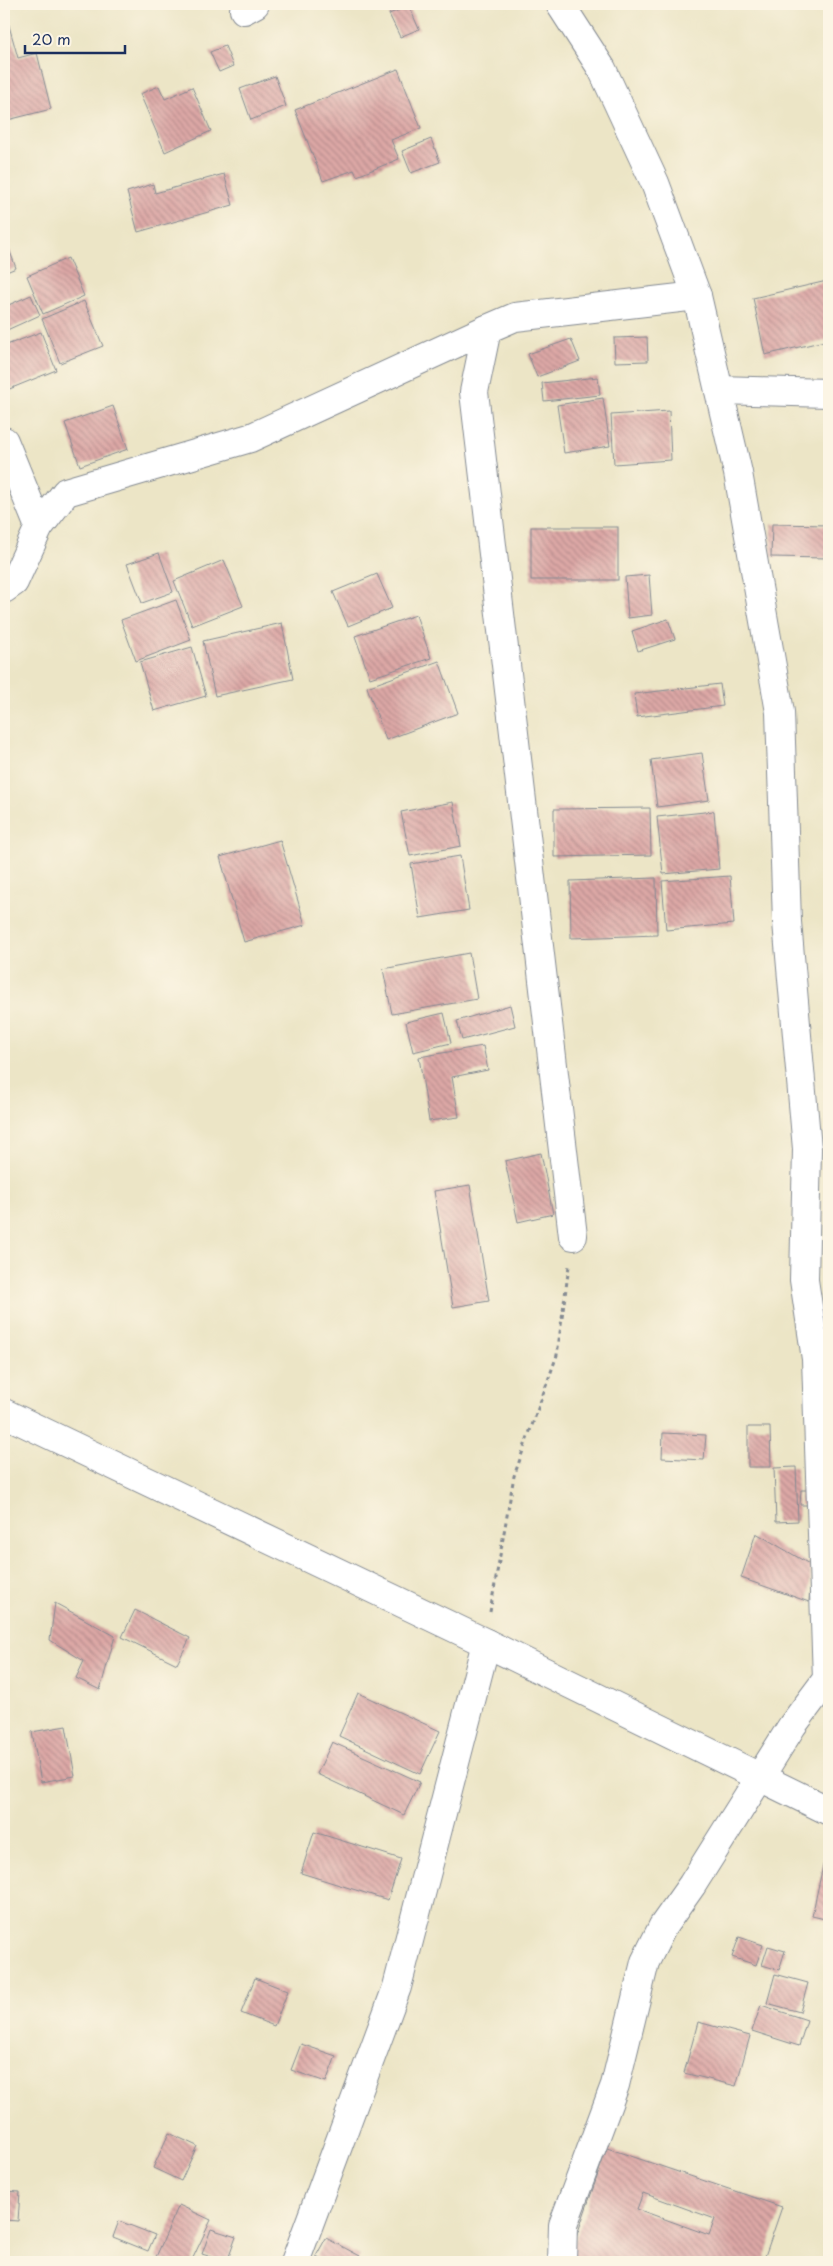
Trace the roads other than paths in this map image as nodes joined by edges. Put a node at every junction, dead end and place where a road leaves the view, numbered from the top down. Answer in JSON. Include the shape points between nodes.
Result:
{"nodes":[{"id":1,"x":560,"y":4,"type":"edge"},
{"id":2,"x":697,"y":296,"type":"junction"},
{"id":3,"x":487,"y":329,"type":"junction"},
{"id":4,"x":719,"y":390,"type":"junction"},
{"id":5,"x":829,"y":393,"type":"edge"},
{"id":6,"x":4,"y":441,"type":"edge"},
{"id":7,"x":39,"y":528,"type":"junction"},
{"id":8,"x":4,"y":589,"type":"edge"},
{"id":9,"x":573,"y":1236,"type":"road end"},
{"id":10,"x":4,"y":1412,"type":"edge"},
{"id":11,"x":827,"y":1610,"type":"edge"},
{"id":12,"x":486,"y":1643,"type":"junction"},
{"id":13,"x":759,"y":1778,"type":"junction"},
{"id":14,"x":829,"y":1811,"type":"edge"},
{"id":15,"x":295,"y":2262,"type":"edge"},
{"id":16,"x":562,"y":2262,"type":"edge"}],
"edges":[{"from":1,"to":2,"type":"street","via":[[602,69],[655,183]]},
{"from":2,"to":3,"type":"street","via":[[516,317]]},
{"from":2,"to":4,"type":"street"},
{"from":3,"to":7,"type":"street","via":[[250,438],[66,492]]},
{"from":3,"to":9,"type":"street","via":[[474,392]]},
{"from":4,"to":5,"type":"street"},
{"from":4,"to":11,"type":"street","via":[[738,473],[780,712],[787,922],[807,1149],[804,1280],[816,1359]]},
{"from":6,"to":7,"type":"street"},
{"from":7,"to":8,"type":"street","via":[[14,582]]},
{"from":10,"to":12,"type":"street"},
{"from":11,"to":13,"type":"street","via":[[827,1679]]},
{"from":12,"to":13,"type":"street"},
{"from":12,"to":15,"type":"street","via":[[397,1987]]},
{"from":13,"to":14,"type":"street"},
{"from":13,"to":16,"type":"street","via":[[663,1926],[645,1962],[615,2085],[563,2225]]}]}
